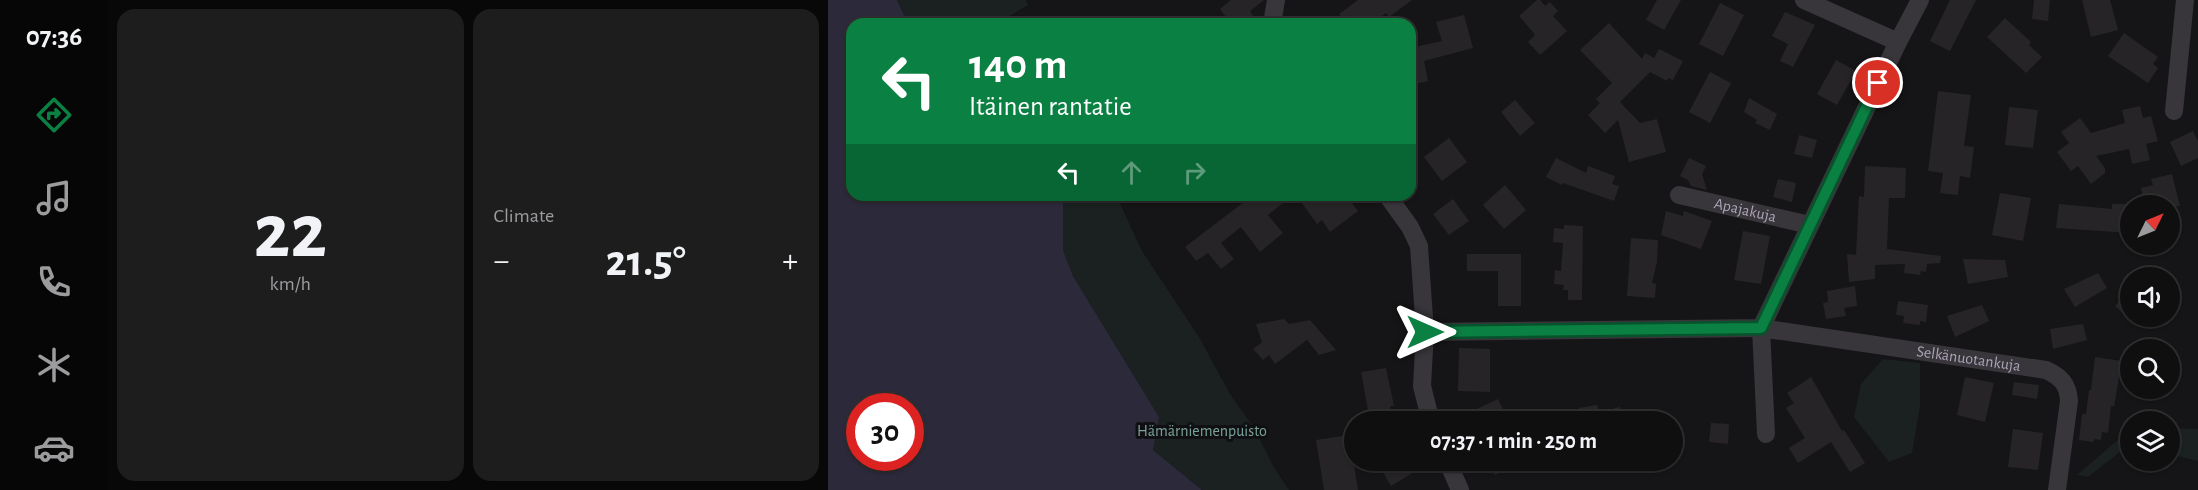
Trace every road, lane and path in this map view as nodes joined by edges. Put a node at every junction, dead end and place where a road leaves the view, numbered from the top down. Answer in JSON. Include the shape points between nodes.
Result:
{"nodes":[{"id":1,"x":1276,"y":0,"type":"edge"},
{"id":2,"x":1804,"y":0,"type":"edge"},
{"id":3,"x":1920,"y":0,"type":"edge"},
{"id":4,"x":2185,"y":0,"type":"edge"},
{"id":5,"x":1273,"y":18,"type":"edge"},
{"id":6,"x":1898,"y":42,"type":"junction"},
{"id":7,"x":2174,"y":111,"type":"dead end"},
{"id":8,"x":1679,"y":195,"type":"dead end"},
{"id":9,"x":1391,"y":201,"type":"edge"},
{"id":10,"x":1810,"y":225,"type":"junction"},
{"id":11,"x":1761,"y":328,"type":"junction"},
{"id":12,"x":1425,"y":332,"type":"junction"},
{"id":13,"x":1428,"y":411,"type":"edge"},
{"id":14,"x":1766,"y":434,"type":"dead end"},
{"id":15,"x":1452,"y":471,"type":"edge"},
{"id":16,"x":1460,"y":490,"type":"edge"},
{"id":17,"x":2057,"y":490,"type":"edge"}],
"edges":[{"from":1,"to":5,"type":"street"},
{"from":2,"to":6,"type":"street"},
{"from":3,"to":6,"type":"street"},
{"from":4,"to":7,"type":"street"},
{"from":6,"to":10,"type":"street"},
{"from":8,"to":10,"type":"street","name":"Apajakuja"},
{"from":9,"to":12,"type":"street","via":[[1416,235],[1419,246]]},
{"from":10,"to":11,"type":"street"},
{"from":11,"to":12,"type":"street"},
{"from":11,"to":14,"type":"street"},
{"from":11,"to":17,"type":"street","name":"Selkänuotankuja","via":[[2046,370],[2057,375],[2068,391],[2069,401]]},
{"from":12,"to":13,"type":"street","via":[[1422,386]]},
{"from":15,"to":16,"type":"street"}]}
